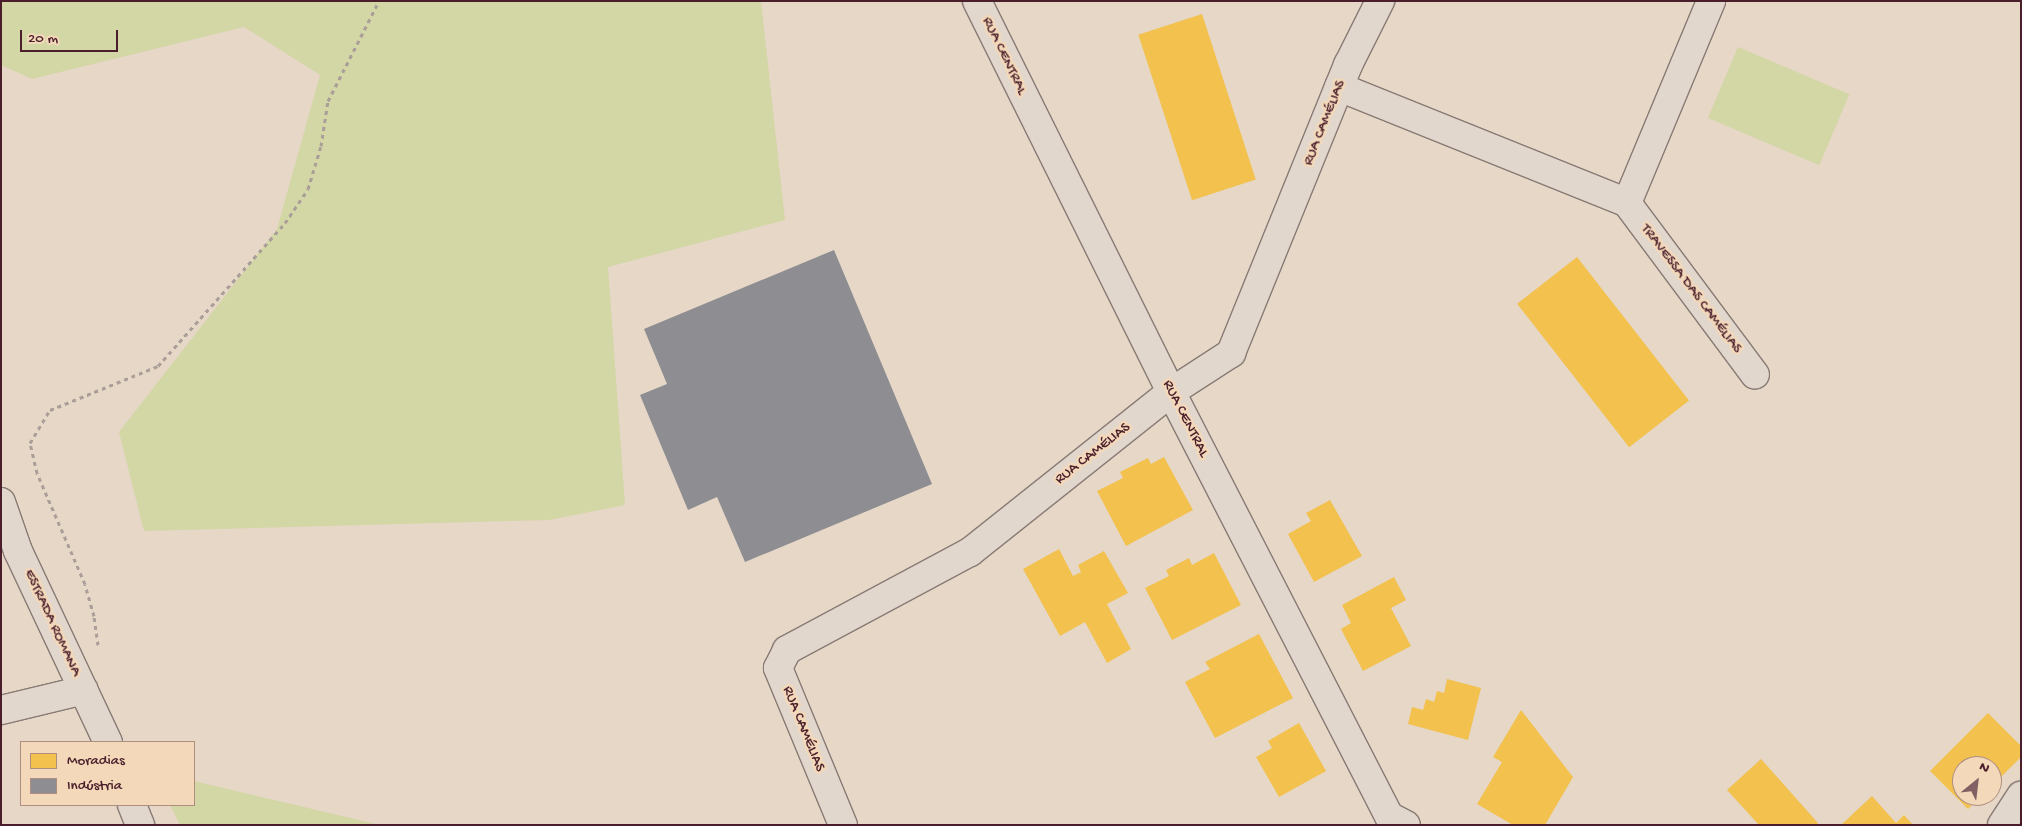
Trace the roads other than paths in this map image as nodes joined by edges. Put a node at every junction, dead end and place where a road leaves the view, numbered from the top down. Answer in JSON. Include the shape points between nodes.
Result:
{"nodes":[{"id":1,"x":977,"y":1,"type":"edge"},
{"id":2,"x":1380,"y":1,"type":"edge"},
{"id":3,"x":1711,"y":1,"type":"edge"},
{"id":4,"x":1339,"y":86,"type":"junction"},
{"id":5,"x":1628,"y":203,"type":"junction"},
{"id":6,"x":1755,"y":375,"type":"dead end"},
{"id":7,"x":1171,"y":392,"type":"junction"},
{"id":8,"x":1,"y":502,"type":"edge"},
{"id":9,"x":84,"y":690,"type":"junction"},
{"id":10,"x":1,"y":710,"type":"edge"},
{"id":11,"x":108,"y":741,"type":"edge"},
{"id":12,"x":2021,"y":796,"type":"edge"},
{"id":13,"x":132,"y":806,"type":"edge"},
{"id":14,"x":140,"y":825,"type":"edge"},
{"id":15,"x":843,"y":825,"type":"edge"},
{"id":16,"x":1406,"y":825,"type":"edge"},
{"id":17,"x":2002,"y":825,"type":"edge"}],
"edges":[{"from":1,"to":7,"type":"street","name":"RUA CENTRAL"},
{"from":2,"to":4,"type":"street","name":"RUA CAMÉLIAS"},
{"from":3,"to":5,"type":"street"},
{"from":4,"to":5,"type":"street"},
{"from":4,"to":7,"type":"street","name":"RUA CAMÉLIAS","via":[[1231,353]]},
{"from":5,"to":6,"type":"street","name":"TRAVESSA DAS CAMÉLIAS"},
{"from":7,"to":15,"type":"street","name":"RUA CAMÉLIAS","via":[[970,552],[787,650],[778,668]]},
{"from":7,"to":16,"type":"street","name":"RUA CENTRAL","via":[[1389,816]]},
{"from":8,"to":9,"type":"street","name":"ESTRADA ROMANA","via":[[18,551]]},
{"from":9,"to":10,"type":"street"},
{"from":9,"to":11,"type":"street","name":"ESTRADA ROMANA"},
{"from":12,"to":17,"type":"street"},
{"from":13,"to":14,"type":"street"}]}
